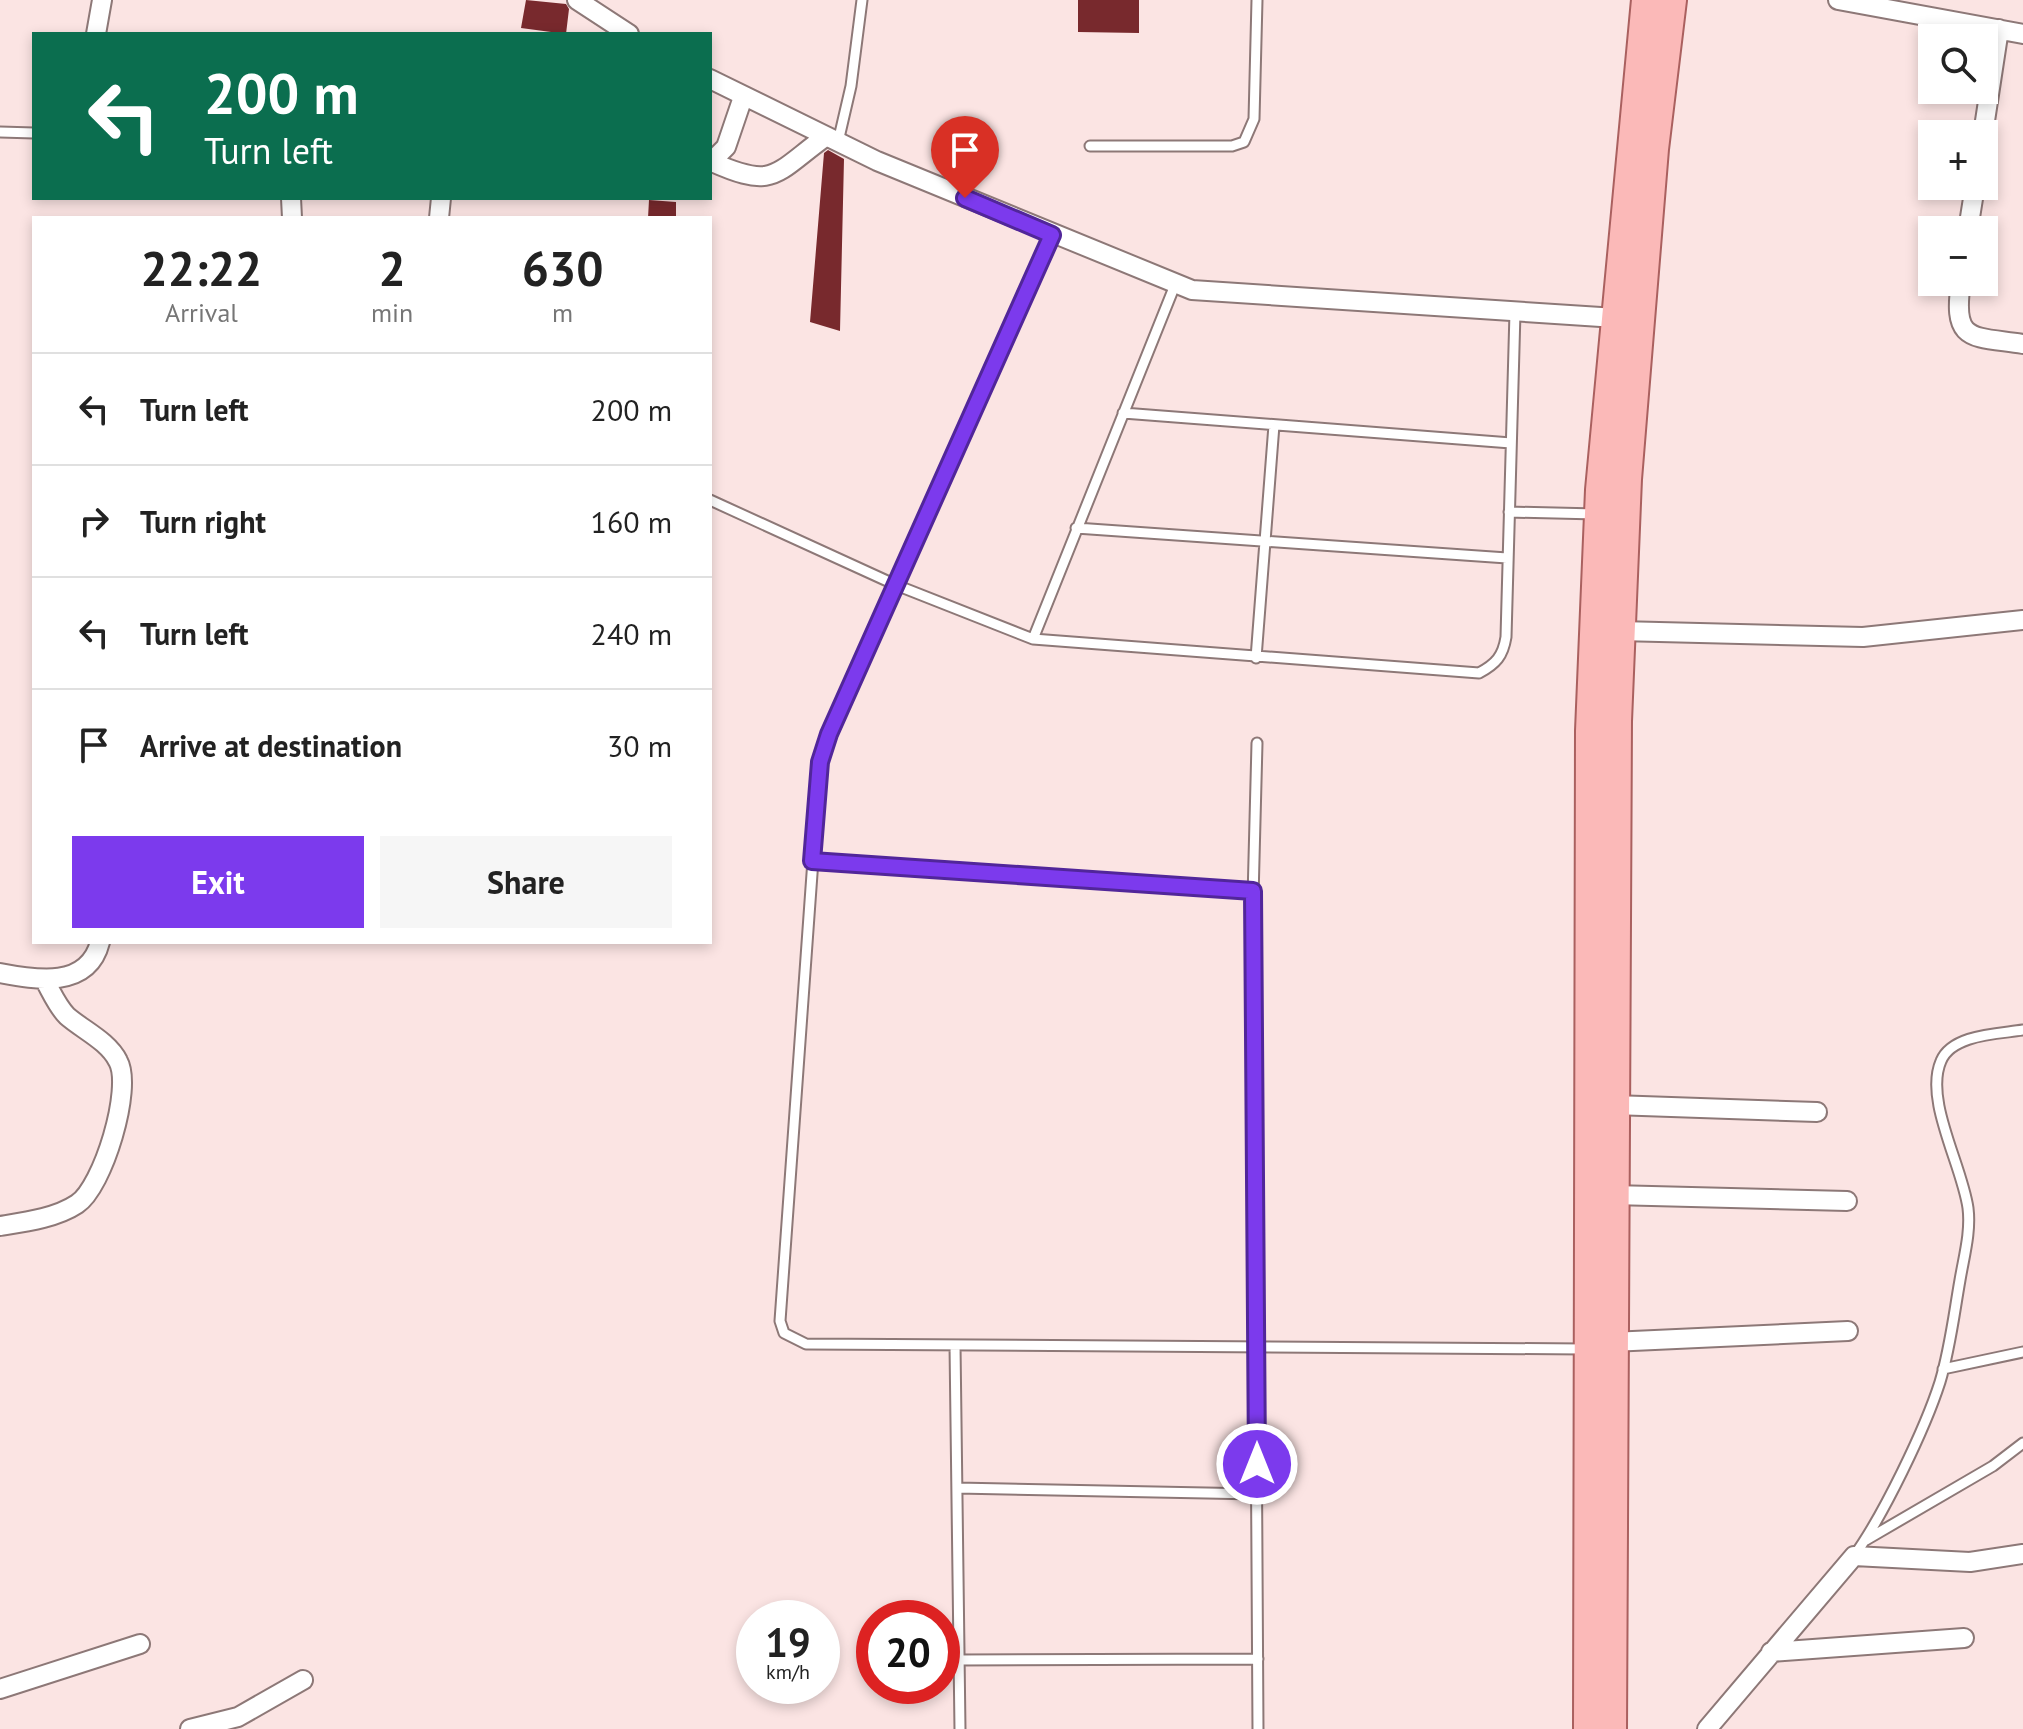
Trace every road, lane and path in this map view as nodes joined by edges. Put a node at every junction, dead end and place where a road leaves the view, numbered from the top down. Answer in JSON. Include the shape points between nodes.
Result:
{"nodes":[{"id":1,"x":102,"y":0,"type":"edge"},
{"id":2,"x":577,"y":0,"type":"edge"},
{"id":3,"x":862,"y":0,"type":"edge"},
{"id":4,"x":1257,"y":0,"type":"edge"},
{"id":5,"x":1647,"y":0,"type":"edge"},
{"id":6,"x":1671,"y":0,"type":"edge"},
{"id":7,"x":1838,"y":0,"type":"edge"},
{"id":8,"x":1999,"y":29,"type":"junction"},
{"id":9,"x":96,"y":32,"type":"edge"},
{"id":10,"x":626,"y":32,"type":"edge"},
{"id":11,"x":2023,"y":34,"type":"edge"},
{"id":12,"x":712,"y":80,"type":"edge"},
{"id":13,"x":743,"y":97,"type":"junction"},
{"id":14,"x":1985,"y":120,"type":"edge"},
{"id":15,"x":0,"y":132,"type":"edge"},
{"id":16,"x":32,"y":133,"type":"edge"},
{"id":17,"x":832,"y":140,"type":"junction"},
{"id":18,"x":1090,"y":146,"type":"dead end"},
{"id":19,"x":712,"y":161,"type":"edge"},
{"id":20,"x":712,"y":162,"type":"edge"},
{"id":21,"x":1052,"y":235,"type":"junction"},
{"id":22,"x":1175,"y":285,"type":"junction"},
{"id":23,"x":1958,"y":296,"type":"edge"},
{"id":24,"x":1515,"y":312,"type":"junction"},
{"id":25,"x":1616,"y":318,"type":"junction"},
{"id":26,"x":2023,"y":344,"type":"edge"},
{"id":27,"x":1123,"y":413,"type":"junction"},
{"id":28,"x":1274,"y":425,"type":"junction"},
{"id":29,"x":1511,"y":443,"type":"junction"},
{"id":30,"x":712,"y":501,"type":"edge"},
{"id":31,"x":1509,"y":512,"type":"junction"},
{"id":32,"x":1600,"y":514,"type":"junction"},
{"id":33,"x":1076,"y":528,"type":"junction"},
{"id":34,"x":1265,"y":543,"type":"junction"},
{"id":35,"x":1507,"y":558,"type":"junction"},
{"id":36,"x":896,"y":585,"type":"junction"},
{"id":37,"x":2023,"y":620,"type":"edge"},
{"id":38,"x":1619,"y":631,"type":"junction"},
{"id":39,"x":1033,"y":639,"type":"junction"},
{"id":40,"x":1256,"y":658,"type":"junction"},
{"id":41,"x":1257,"y":743,"type":"dead end"},
{"id":42,"x":812,"y":861,"type":"junction"},
{"id":43,"x":1253,"y":891,"type":"junction"},
{"id":44,"x":98,"y":944,"type":"edge"},
{"id":45,"x":0,"y":973,"type":"edge"},
{"id":46,"x":44,"y":979,"type":"junction"},
{"id":47,"x":2023,"y":1030,"type":"edge"},
{"id":48,"x":1613,"y":1105,"type":"junction"},
{"id":49,"x":1817,"y":1112,"type":"dead end"},
{"id":50,"x":1612,"y":1195,"type":"junction"},
{"id":51,"x":1847,"y":1201,"type":"dead end"},
{"id":52,"x":0,"y":1226,"type":"edge"},
{"id":53,"x":1848,"y":1331,"type":"dead end"},
{"id":54,"x":955,"y":1345,"type":"junction"},
{"id":55,"x":1256,"y":1347,"type":"junction"},
{"id":56,"x":1603,"y":1347,"type":"junction"},
{"id":57,"x":2023,"y":1352,"type":"edge"},
{"id":58,"x":1943,"y":1369,"type":"junction"},
{"id":59,"x":2023,"y":1443,"type":"edge"},
{"id":60,"x":957,"y":1488,"type":"junction"},
{"id":61,"x":1257,"y":1494,"type":"junction"},
{"id":62,"x":1865,"y":1540,"type":"junction"},
{"id":63,"x":2023,"y":1554,"type":"edge"},
{"id":64,"x":1854,"y":1556,"type":"junction"},
{"id":65,"x":958,"y":1600,"type":"edge"},
{"id":66,"x":1964,"y":1638,"type":"dead end"},
{"id":67,"x":140,"y":1644,"type":"dead end"},
{"id":68,"x":1771,"y":1652,"type":"junction"},
{"id":69,"x":1258,"y":1659,"type":"junction"},
{"id":70,"x":960,"y":1660,"type":"edge"},
{"id":71,"x":303,"y":1680,"type":"dead end"},
{"id":72,"x":0,"y":1689,"type":"edge"},
{"id":73,"x":960,"y":1704,"type":"edge"},
{"id":74,"x":190,"y":1729,"type":"edge"},
{"id":75,"x":960,"y":1729,"type":"edge"},
{"id":76,"x":1258,"y":1729,"type":"edge"},
{"id":77,"x":1589,"y":1729,"type":"edge"},
{"id":78,"x":1611,"y":1729,"type":"edge"},
{"id":79,"x":1707,"y":1729,"type":"edge"}],
"edges":[{"from":1,"to":9,"type":"street"},
{"from":2,"to":10,"type":"street"},
{"from":3,"to":17,"type":"lane","via":[[851,86]]},
{"from":4,"to":18,"type":"lane","via":[[1254,119],[1244,142]]},
{"from":5,"to":25,"type":"main road"},
{"from":6,"to":38,"type":"main road","via":[[1653,149]]},
{"from":7,"to":8,"type":"street"},
{"from":8,"to":11,"type":"street"},
{"from":8,"to":14,"type":"street"},
{"from":12,"to":13,"type":"street"},
{"from":13,"to":17,"type":"street"},
{"from":13,"to":19,"type":"street","via":[[726,147]]},
{"from":15,"to":16,"type":"lane"},
{"from":17,"to":20,"type":"street","via":[[767,177],[746,177]]},
{"from":17,"to":21,"type":"street"},
{"from":21,"to":22,"type":"street"},
{"from":21,"to":36,"type":"lane"},
{"from":22,"to":24,"type":"street","via":[[1211,292]]},
{"from":22,"to":27,"type":"lane"},
{"from":23,"to":26,"type":"street","via":[[1958,323],[1966,331]]},
{"from":24,"to":25,"type":"street"},
{"from":24,"to":29,"type":"lane"},
{"from":25,"to":32,"type":"main road"},
{"from":27,"to":28,"type":"lane"},
{"from":27,"to":33,"type":"lane"},
{"from":28,"to":29,"type":"lane"},
{"from":28,"to":34,"type":"lane"},
{"from":29,"to":31,"type":"lane"},
{"from":30,"to":36,"type":"lane"},
{"from":31,"to":32,"type":"lane"},
{"from":31,"to":35,"type":"lane"},
{"from":32,"to":56,"type":"main road","via":[[1591,731]]},
{"from":33,"to":34,"type":"lane"},
{"from":33,"to":39,"type":"lane"},
{"from":34,"to":35,"type":"lane"},
{"from":34,"to":40,"type":"lane"},
{"from":35,"to":40,"type":"lane","via":[[1503,652],[1479,673]]},
{"from":36,"to":39,"type":"lane"},
{"from":36,"to":42,"type":"lane","via":[[820,762]]},
{"from":37,"to":38,"type":"street","via":[[1863,637]]},
{"from":38,"to":48,"type":"main road"},
{"from":39,"to":40,"type":"lane"},
{"from":41,"to":43,"type":"lane"},
{"from":42,"to":43,"type":"lane"},
{"from":42,"to":54,"type":"lane","via":[[780,1321],[784,1333],[806,1344]]},
{"from":43,"to":55,"type":"lane"},
{"from":44,"to":46,"type":"street","via":[[86,968]]},
{"from":45,"to":46,"type":"street"},
{"from":46,"to":52,"type":"street","via":[[66,1014],[118,1060],[123,1101],[100,1170],[82,1200],[28,1222]]},
{"from":47,"to":58,"type":"lane","via":[[1955,1046],[1942,1056],[1936,1074],[1936,1092],[1968,1212]]},
{"from":48,"to":49,"type":"street"},
{"from":48,"to":50,"type":"main road"},
{"from":50,"to":51,"type":"street"},
{"from":50,"to":56,"type":"main road"},
{"from":53,"to":56,"type":"street"},
{"from":54,"to":55,"type":"lane"},
{"from":54,"to":60,"type":"lane"},
{"from":55,"to":56,"type":"lane"},
{"from":55,"to":61,"type":"lane"},
{"from":56,"to":77,"type":"main road"},
{"from":56,"to":78,"type":"main road"},
{"from":57,"to":58,"type":"lane"},
{"from":58,"to":62,"type":"lane","via":[[1932,1403]]},
{"from":59,"to":62,"type":"lane"},
{"from":60,"to":61,"type":"lane"},
{"from":60,"to":65,"type":"lane"},
{"from":61,"to":69,"type":"lane"},
{"from":62,"to":64,"type":"lane"},
{"from":63,"to":64,"type":"street","via":[[1970,1562]]},
{"from":64,"to":68,"type":"street"},
{"from":66,"to":68,"type":"street"},
{"from":67,"to":72,"type":"street"},
{"from":68,"to":79,"type":"street"},
{"from":69,"to":70,"type":"lane"},
{"from":69,"to":76,"type":"lane"},
{"from":71,"to":74,"type":"street","via":[[238,1717]]},
{"from":73,"to":75,"type":"lane"}]}
